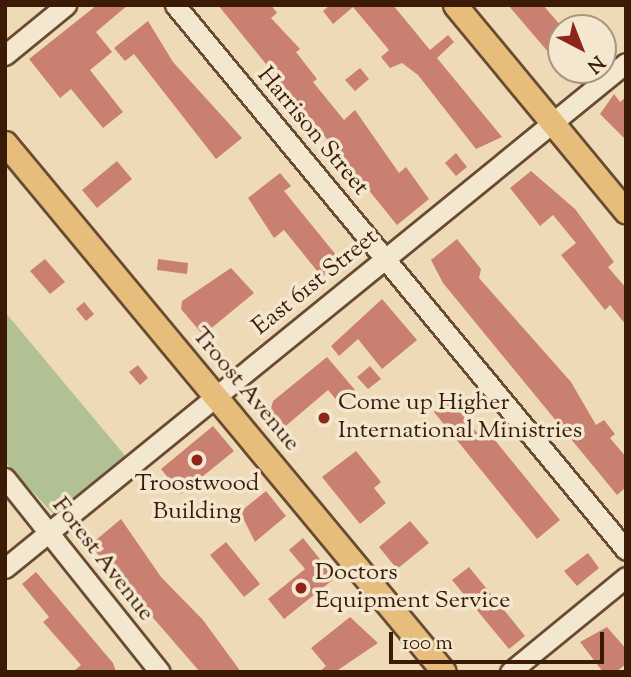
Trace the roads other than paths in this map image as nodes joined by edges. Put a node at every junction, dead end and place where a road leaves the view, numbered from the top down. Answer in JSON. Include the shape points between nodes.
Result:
{"nodes":[{"id":1,"x":66,"y":5,"type":"edge"},
{"id":2,"x":175,"y":5,"type":"edge"},
{"id":3,"x":455,"y":5,"type":"edge"},
{"id":4,"x":5,"y":55,"type":"edge"},
{"id":5,"x":626,"y":64,"type":"edge"},
{"id":6,"x":552,"y":123,"type":"junction"},
{"id":7,"x":5,"y":143,"type":"edge"},
{"id":8,"x":626,"y":212,"type":"edge"},
{"id":9,"x":385,"y":259,"type":"junction"},
{"id":10,"x":216,"y":396,"type":"junction"},
{"id":11,"x":5,"y":478,"type":"edge"},
{"id":12,"x":47,"y":534,"type":"junction"},
{"id":13,"x":626,"y":550,"type":"edge"},
{"id":14,"x":5,"y":568,"type":"edge"},
{"id":15,"x":626,"y":577,"type":"edge"},
{"id":16,"x":160,"y":672,"type":"edge"},
{"id":17,"x":444,"y":672,"type":"edge"},
{"id":18,"x":510,"y":672,"type":"edge"}],
"edges":[{"from":1,"to":4,"type":"street"},
{"from":2,"to":9,"type":"street","name":"Harrison Street"},
{"from":3,"to":6,"type":"main road"},
{"from":5,"to":6,"type":"street","name":"East 61st Street"},
{"from":6,"to":8,"type":"main road"},
{"from":6,"to":9,"type":"street","name":"East 61st Street"},
{"from":7,"to":10,"type":"main road","name":"Troost Avenue"},
{"from":9,"to":10,"type":"street","name":"East 61st Street"},
{"from":9,"to":13,"type":"street","name":"Harrison Street"},
{"from":10,"to":12,"type":"street","name":"East 61st Street"},
{"from":10,"to":17,"type":"main road","name":"Troost Avenue"},
{"from":11,"to":12,"type":"street","name":"Forest Avenue"},
{"from":12,"to":14,"type":"street","name":"East 61st Street"},
{"from":12,"to":16,"type":"street","name":"Forest Avenue"},
{"from":15,"to":18,"type":"street"}]}
